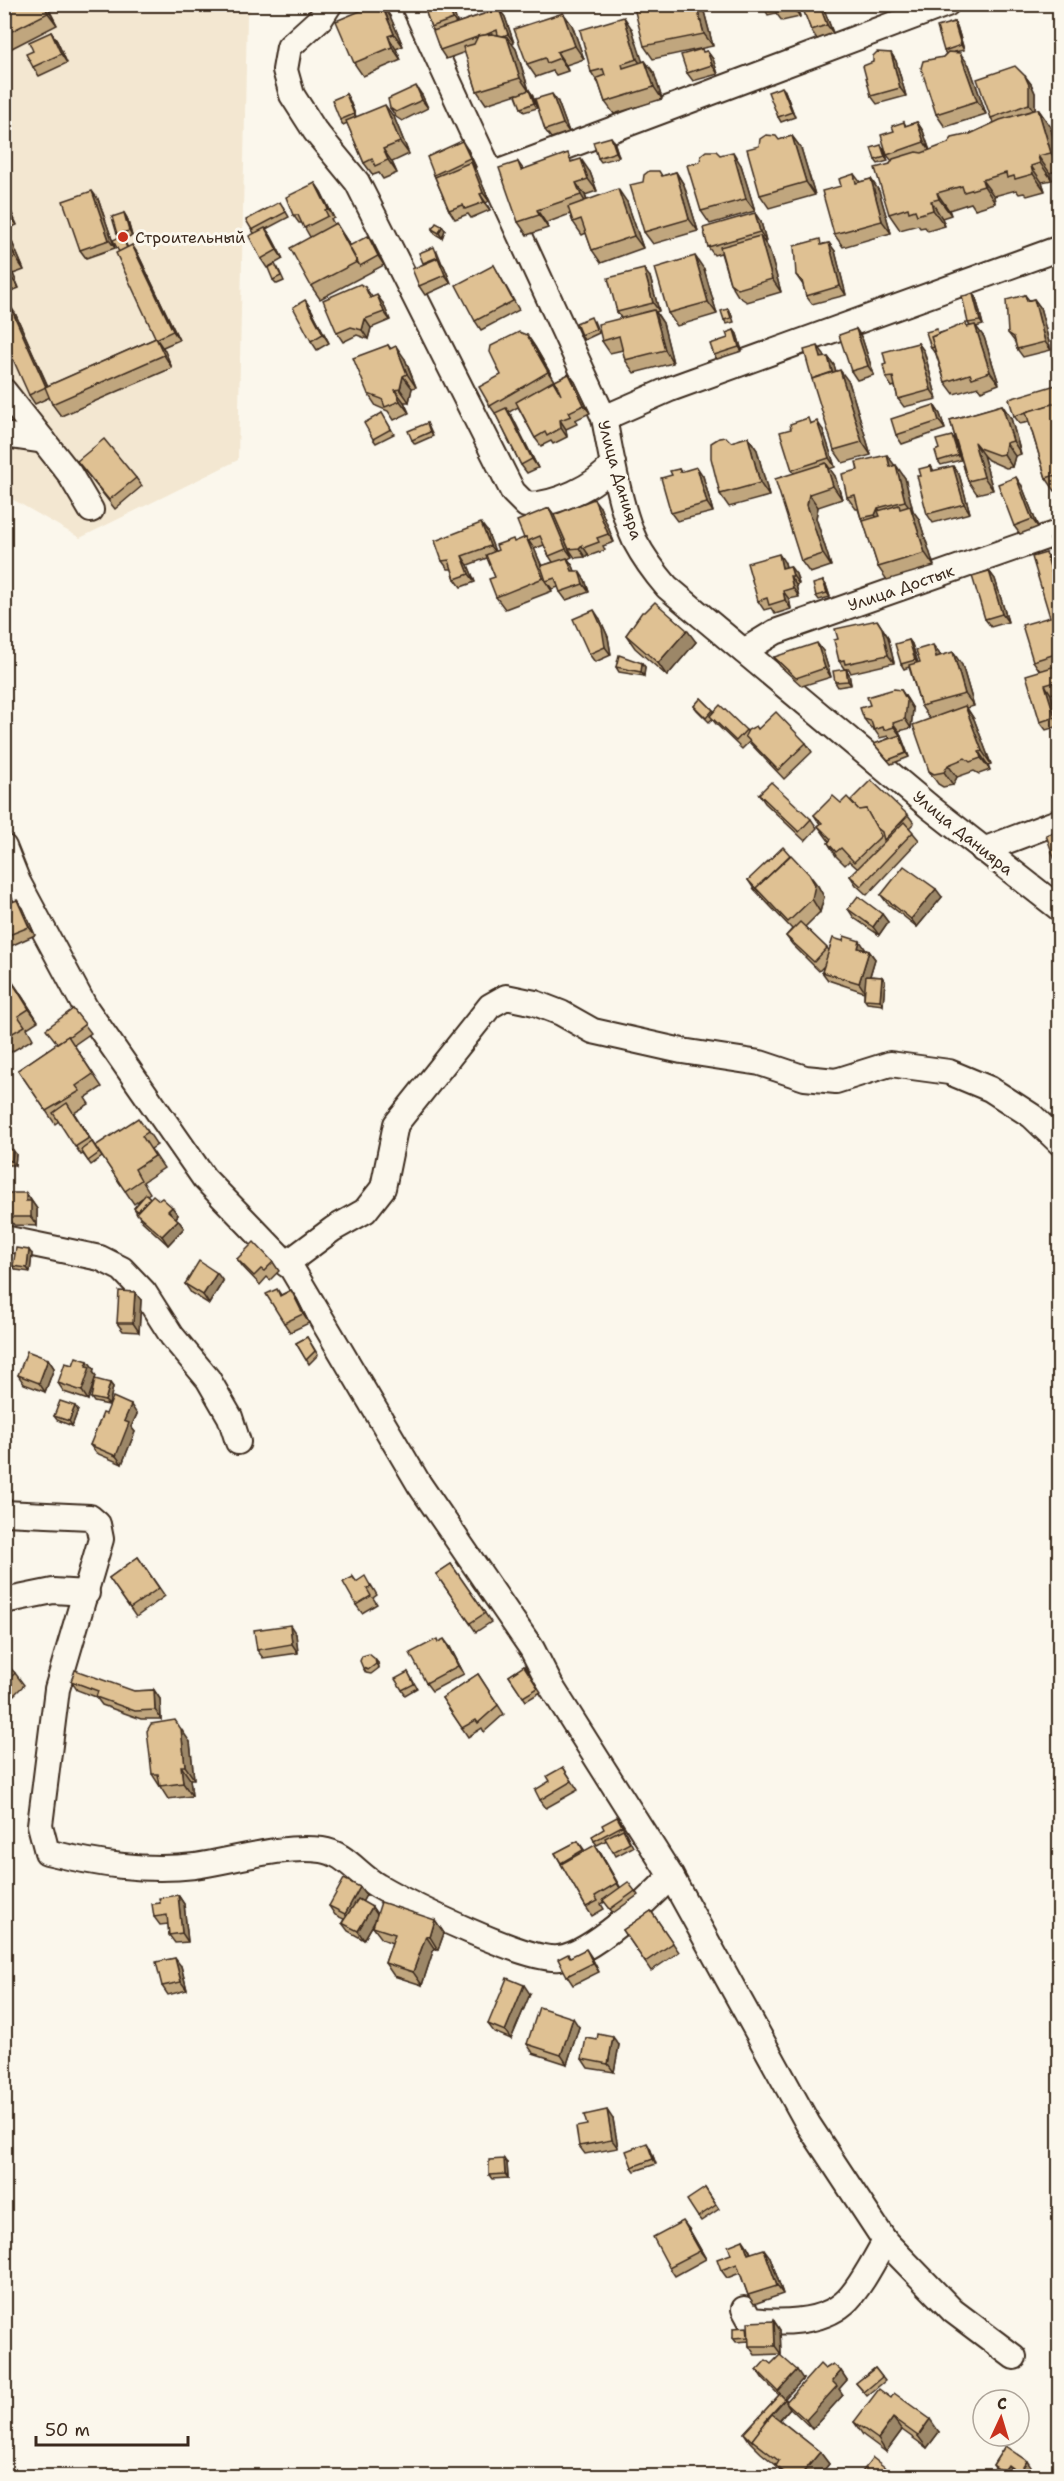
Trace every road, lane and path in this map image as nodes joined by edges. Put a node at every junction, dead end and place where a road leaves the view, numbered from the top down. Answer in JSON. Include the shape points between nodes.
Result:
{"nodes":[{"id":1,"x":330,"y":4,"type":"edge"},
{"id":2,"x":413,"y":4,"type":"edge"},
{"id":3,"x":947,"y":4,"type":"edge"},
{"id":4,"x":490,"y":175,"type":"junction"},
{"id":5,"x":1059,"y":248,"type":"edge"},
{"id":6,"x":4,"y":391,"type":"edge"},
{"id":7,"x":604,"y":418,"type":"junction"},
{"id":8,"x":4,"y":435,"type":"edge"},
{"id":9,"x":44,"y":441,"type":"junction"},
{"id":10,"x":613,"y":464,"type":"junction"},
{"id":11,"x":92,"y":510,"type":"dead end"},
{"id":12,"x":1059,"y":532,"type":"edge"},
{"id":13,"x":744,"y":651,"type":"junction"},
{"id":14,"x":1059,"y":821,"type":"edge"},
{"id":15,"x":4,"y":847,"type":"edge"},
{"id":16,"x":983,"y":850,"type":"junction"},
{"id":17,"x":1059,"y":909,"type":"edge"},
{"id":18,"x":1059,"y":1143,"type":"edge"},
{"id":19,"x":4,"y":1238,"type":"edge"},
{"id":20,"x":286,"y":1264,"type":"junction"},
{"id":21,"x":238,"y":1442,"type":"dead end"},
{"id":22,"x":4,"y":1514,"type":"edge"},
{"id":23,"x":87,"y":1593,"type":"junction"},
{"id":24,"x":4,"y":1601,"type":"edge"},
{"id":25,"x":671,"y":1876,"type":"junction"},
{"id":26,"x":885,"y":2241,"type":"junction"},
{"id":27,"x":744,"y":2309,"type":"dead end"},
{"id":28,"x":1014,"y":2357,"type":"dead end"}],
"edges":[{"from":1,"to":10,"type":"street","via":[[321,18],[289,47],[285,70],[292,95],[315,131],[357,182],[513,492],[526,505],[559,500]]},
{"from":2,"to":4,"type":"street","name":"Улица Данияра"},
{"from":3,"to":4,"type":"street"},
{"from":4,"to":7,"type":"street","name":"Улица Данияра"},
{"from":5,"to":7,"type":"street","via":[[670,389]]},
{"from":6,"to":9,"type":"street"},
{"from":7,"to":10,"type":"street","name":"Улица Данияра"},
{"from":8,"to":9,"type":"street"},
{"from":9,"to":11,"type":"street"},
{"from":10,"to":13,"type":"street","name":"Улица Данияра","via":[[635,540],[650,566],[667,587]]},
{"from":12,"to":13,"type":"street","name":"Улица Достык","via":[[775,632]]},
{"from":13,"to":16,"type":"street","name":"Улица Данияра"},
{"from":14,"to":16,"type":"street"},
{"from":15,"to":20,"type":"street","via":[[18,882],[85,1007],[204,1178]]},
{"from":16,"to":17,"type":"street","name":"Улица Данияра"},
{"from":18,"to":20,"type":"street","via":[[1032,1116],[990,1089],[949,1072],[891,1064],[836,1081],[805,1078],[760,1063],[592,1031],[535,1002],[506,997],[490,1006],[396,1124],[383,1188],[365,1211]]},
{"from":19,"to":21,"type":"street","via":[[99,1258],[122,1269],[144,1292],[172,1336],[208,1379],[230,1417]]},
{"from":20,"to":25,"type":"street","via":[[419,1484],[531,1649]]},
{"from":22,"to":23,"type":"street","via":[[90,1517],[98,1524],[101,1539]]},
{"from":23,"to":24,"type":"street","via":[[54,1591]]},
{"from":23,"to":25,"type":"street","via":[[57,1689],[40,1825],[47,1852],[139,1868],[192,1866],[286,1851],[322,1850],[343,1858],[374,1884],[420,1908],[526,1953],[557,1959],[594,1941],[645,1903]]},
{"from":25,"to":26,"type":"street","via":[[808,2124]]},
{"from":26,"to":27,"type":"street","via":[[845,2303],[822,2315],[782,2324],[750,2320]]},
{"from":26,"to":28,"type":"street","via":[[953,2311]]}]}
